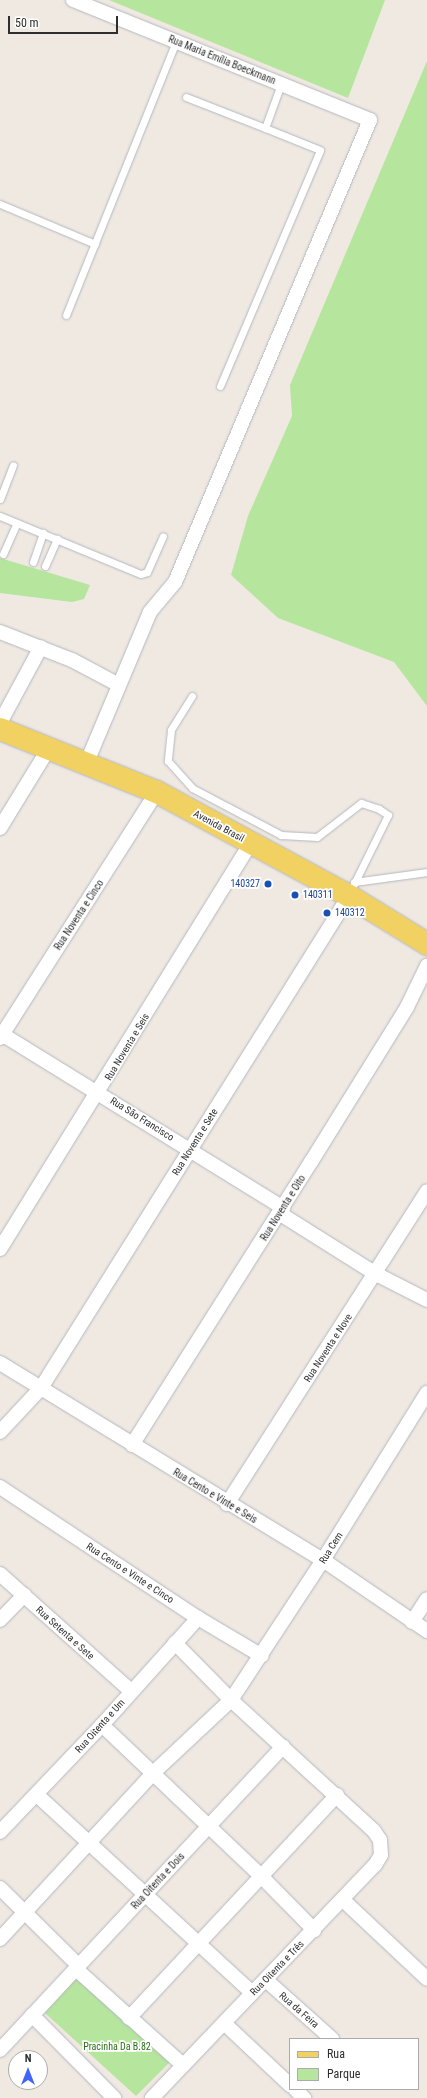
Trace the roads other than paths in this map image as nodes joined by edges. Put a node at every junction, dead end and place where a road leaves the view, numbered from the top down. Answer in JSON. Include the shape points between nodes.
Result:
{"nodes":[{"id":1,"x":73,"y":0,"type":"edge"},
{"id":2,"x":176,"y":42,"type":"junction"},
{"id":3,"x":281,"y":84,"type":"junction"},
{"id":4,"x":186,"y":97,"type":"dead end"},
{"id":5,"x":265,"y":128,"type":"junction"},
{"id":6,"x":0,"y":204,"type":"edge"},
{"id":7,"x":95,"y":244,"type":"junction"},
{"id":8,"x":66,"y":315,"type":"dead end"},
{"id":9,"x":220,"y":386,"type":"dead end"},
{"id":10,"x":13,"y":465,"type":"dead end"},
{"id":11,"x":0,"y":500,"type":"edge"},
{"id":12,"x":0,"y":516,"type":"edge"},
{"id":13,"x":17,"y":523,"type":"junction"},
{"id":14,"x":43,"y":533,"type":"junction"},
{"id":15,"x":163,"y":536,"type":"dead end"},
{"id":16,"x":57,"y":539,"type":"junction"},
{"id":17,"x":3,"y":554,"type":"dead end"},
{"id":18,"x":34,"y":562,"type":"dead end"},
{"id":19,"x":45,"y":566,"type":"dead end"},
{"id":20,"x":0,"y":632,"type":"edge"},
{"id":21,"x":40,"y":647,"type":"junction"},
{"id":22,"x":119,"y":685,"type":"junction"},
{"id":23,"x":192,"y":696,"type":"dead end"},
{"id":24,"x":0,"y":723,"type":"edge"},
{"id":25,"x":0,"y":729,"type":"edge"},
{"id":26,"x":49,"y":748,"type":"junction"},
{"id":27,"x":87,"y":762,"type":"junction"},
{"id":28,"x":157,"y":792,"type":"junction"},
{"id":29,"x":0,"y":828,"type":"edge"},
{"id":30,"x":251,"y":843,"type":"junction"},
{"id":31,"x":427,"y":872,"type":"edge"},
{"id":32,"x":351,"y":889,"type":"junction"},
{"id":33,"x":427,"y":944,"type":"edge"},
{"id":34,"x":427,"y":966,"type":"edge"},
{"id":35,"x":1,"y":1035,"type":"edge"},
{"id":36,"x":99,"y":1092,"type":"junction"},
{"id":37,"x":190,"y":1150,"type":"junction"},
{"id":38,"x":427,"y":1191,"type":"edge"},
{"id":39,"x":281,"y":1210,"type":"junction"},
{"id":40,"x":0,"y":1249,"type":"edge"},
{"id":41,"x":376,"y":1274,"type":"junction"},
{"id":42,"x":427,"y":1300,"type":"edge"},
{"id":43,"x":0,"y":1363,"type":"edge"},
{"id":44,"x":41,"y":1388,"type":"junction"},
{"id":45,"x":427,"y":1393,"type":"edge"},
{"id":46,"x":0,"y":1432,"type":"edge"},
{"id":47,"x":132,"y":1445,"type":"junction"},
{"id":48,"x":0,"y":1487,"type":"edge"},
{"id":49,"x":228,"y":1504,"type":"junction"},
{"id":50,"x":323,"y":1560,"type":"junction"},
{"id":51,"x":0,"y":1574,"type":"edge"},
{"id":52,"x":24,"y":1595,"type":"junction"},
{"id":53,"x":427,"y":1598,"type":"edge"},
{"id":54,"x":198,"y":1618,"type":"junction"},
{"id":55,"x":0,"y":1620,"type":"edge"},
{"id":56,"x":412,"y":1622,"type":"junction"},
{"id":57,"x":427,"y":1631,"type":"edge"},
{"id":58,"x":175,"y":1643,"type":"junction"},
{"id":59,"x":262,"y":1656,"type":"junction"},
{"id":60,"x":131,"y":1691,"type":"junction"},
{"id":61,"x":231,"y":1700,"type":"junction"},
{"id":62,"x":102,"y":1725,"type":"junction"},
{"id":63,"x":283,"y":1746,"type":"junction"},
{"id":64,"x":152,"y":1774,"type":"junction"},
{"id":65,"x":37,"y":1795,"type":"junction"},
{"id":66,"x":337,"y":1795,"type":"junction"},
{"id":67,"x":208,"y":1827,"type":"junction"},
{"id":68,"x":0,"y":1832,"type":"edge"},
{"id":69,"x":89,"y":1843,"type":"junction"},
{"id":70,"x":261,"y":1876,"type":"junction"},
{"id":71,"x":0,"y":1888,"type":"edge"},
{"id":72,"x":146,"y":1895,"type":"junction"},
{"id":73,"x":343,"y":1900,"type":"junction"},
{"id":74,"x":25,"y":1912,"type":"junction"},
{"id":75,"x":314,"y":1930,"type":"junction"},
{"id":76,"x":0,"y":1939,"type":"edge"},
{"id":77,"x":198,"y":1942,"type":"junction"},
{"id":78,"x":78,"y":1967,"type":"junction"},
{"id":79,"x":427,"y":1979,"type":"edge"},
{"id":80,"x":266,"y":1980,"type":"junction"},
{"id":81,"x":252,"y":1993,"type":"junction"},
{"id":82,"x":32,"y":2015,"type":"junction"},
{"id":83,"x":130,"y":2018,"type":"junction"},
{"id":84,"x":224,"y":2023,"type":"junction"},
{"id":85,"x":331,"y":2038,"type":"edge"},
{"id":86,"x":0,"y":2050,"type":"edge"},
{"id":87,"x":183,"y":2066,"type":"junction"},
{"id":88,"x":289,"y":2084,"type":"edge"},
{"id":89,"x":296,"y":2090,"type":"edge"},
{"id":90,"x":114,"y":2098,"type":"edge"},
{"id":91,"x":152,"y":2098,"type":"edge"},
{"id":92,"x":304,"y":2098,"type":"edge"}],
"edges":[{"from":1,"to":2,"type":"street","name":"Rua Maria Emília Boeckmann"},
{"from":2,"to":3,"type":"street","name":"Rua Maria Emília Boeckmann"},
{"from":2,"to":7,"type":"lane"},
{"from":3,"to":5,"type":"lane"},
{"from":3,"to":22,"type":"street","name":"Rua Maria Emília Boeckmann","via":[[370,120],[175,582],[150,612]]},
{"from":4,"to":5,"type":"lane"},
{"from":5,"to":9,"type":"lane","via":[[320,150]]},
{"from":6,"to":7,"type":"lane"},
{"from":7,"to":8,"type":"lane"},
{"from":10,"to":11,"type":"lane"},
{"from":12,"to":13,"type":"lane"},
{"from":13,"to":14,"type":"lane"},
{"from":13,"to":17,"type":"lane"},
{"from":14,"to":16,"type":"lane"},
{"from":14,"to":18,"type":"lane"},
{"from":15,"to":16,"type":"lane","via":[[147,572],[141,574]]},
{"from":16,"to":19,"type":"lane"},
{"from":20,"to":21,"type":"street"},
{"from":21,"to":22,"type":"street","via":[[72,660]]},
{"from":21,"to":24,"type":"street"},
{"from":22,"to":27,"type":"street"},
{"from":23,"to":32,"type":"lane","via":[[171,730],[168,761],[192,788],[281,835],[317,837],[361,803],[388,815]]},
{"from":25,"to":26,"type":"main road","name":"Avenida Brasil"},
{"from":26,"to":27,"type":"main road","name":"Avenida Brasil"},
{"from":26,"to":29,"type":"street"},
{"from":27,"to":28,"type":"main road","name":"Avenida Brasil"},
{"from":28,"to":30,"type":"main road","name":"Avenida Brasil"},
{"from":28,"to":35,"type":"street","name":"Rua Noventa e Cinco"},
{"from":30,"to":32,"type":"main road","name":"Avenida Brasil"},
{"from":30,"to":36,"type":"street","name":"Rua Noventa e Seis"},
{"from":31,"to":32,"type":"lane"},
{"from":32,"to":33,"type":"main road","name":"Avenida Brasil"},
{"from":32,"to":37,"type":"street","name":"Rua Noventa e Sete"},
{"from":34,"to":39,"type":"street","name":"Rua Noventa e Oito","via":[[407,1007]]},
{"from":35,"to":36,"type":"street","name":"Rua São Francisco"},
{"from":36,"to":37,"type":"street","name":"Rua São Francisco"},
{"from":36,"to":40,"type":"street","name":"Rua Noventa e Seis"},
{"from":37,"to":39,"type":"street","name":"Rua São Francisco"},
{"from":37,"to":44,"type":"street","name":"Rua Noventa e Sete"},
{"from":38,"to":41,"type":"street","name":"Rua Noventa e Nove"},
{"from":39,"to":41,"type":"street","name":"Rua São Francisco"},
{"from":39,"to":47,"type":"street","name":"Rua Noventa e Oito"},
{"from":41,"to":42,"type":"street","name":"Rua São Francisco"},
{"from":41,"to":49,"type":"street","name":"Rua Noventa e Nove"},
{"from":43,"to":44,"type":"street","name":"Rua Cento e Vinte e Seis"},
{"from":44,"to":46,"type":"street","name":"Rua Noventa e Sete"},
{"from":44,"to":47,"type":"street","name":"Rua Cento e Vinte e Seis"},
{"from":45,"to":50,"type":"street","name":"Rua Cem"},
{"from":47,"to":49,"type":"street","name":"Rua Cento e Vinte e Seis"},
{"from":48,"to":54,"type":"street","name":"Rua Cento e Vinte e Cinco"},
{"from":49,"to":50,"type":"street","name":"Rua Cento e Vinte e Seis"},
{"from":50,"to":56,"type":"street","name":"Rua Cento e Vinte e Seis"},
{"from":50,"to":59,"type":"street","name":"Rua Cem"},
{"from":51,"to":52,"type":"street","name":"Rua Setenta e Sete"},
{"from":52,"to":55,"type":"street"},
{"from":52,"to":60,"type":"street","name":"Rua Setenta e Sete"},
{"from":53,"to":56,"type":"street"},
{"from":54,"to":58,"type":"street","name":"Rua Oitenta e Um"},
{"from":54,"to":59,"type":"street","name":"Rua Cento e Vinte e Cinco"},
{"from":56,"to":57,"type":"street","name":"Rua Cento e Vinte e Seis"},
{"from":58,"to":60,"type":"street","name":"Rua Oitenta e Um"},
{"from":58,"to":61,"type":"street"},
{"from":59,"to":61,"type":"street","name":"Rua Cem"},
{"from":60,"to":62,"type":"street","name":"Rua Oitenta e Um"},
{"from":61,"to":63,"type":"street"},
{"from":61,"to":64,"type":"street","name":"Rua Cem"},
{"from":62,"to":64,"type":"street"},
{"from":62,"to":65,"type":"street","name":"Rua Oitenta e Um"},
{"from":63,"to":66,"type":"street"},
{"from":63,"to":67,"type":"street","name":"Rua Oitenta e Dois"},
{"from":64,"to":67,"type":"street"},
{"from":64,"to":69,"type":"street","name":"Rua Cem"},
{"from":65,"to":68,"type":"street","name":"Rua Oitenta e Um"},
{"from":65,"to":69,"type":"street"},
{"from":66,"to":70,"type":"street"},
{"from":66,"to":73,"type":"street","name":"Rua Oitenta e Três","via":[[374,1831],[380,1840],[381,1856]]},
{"from":67,"to":70,"type":"street"},
{"from":67,"to":72,"type":"street","name":"Rua Oitenta e Dois"},
{"from":69,"to":72,"type":"street"},
{"from":69,"to":74,"type":"street","name":"Rua Cem"},
{"from":70,"to":75,"type":"street"},
{"from":70,"to":77,"type":"street"},
{"from":71,"to":74,"type":"street"},
{"from":72,"to":77,"type":"street"},
{"from":72,"to":78,"type":"street","name":"Rua Oitenta e Dois"},
{"from":73,"to":75,"type":"street","name":"Rua Oitenta e Três"},
{"from":73,"to":79,"type":"street"},
{"from":74,"to":76,"type":"street","name":"Rua Cem"},
{"from":74,"to":78,"type":"street"},
{"from":75,"to":80,"type":"street","name":"Rua Oitenta e Três"},
{"from":77,"to":81,"type":"street"},
{"from":77,"to":83,"type":"street"},
{"from":78,"to":82,"type":"street","name":"Rua Oitenta e Dois"},
{"from":78,"to":83,"type":"street"},
{"from":80,"to":81,"type":"street","name":"Rua Oitenta e Três"},
{"from":80,"to":85,"type":"street","name":"Rua da Feira"},
{"from":81,"to":84,"type":"street","name":"Rua Oitenta e Três"},
{"from":82,"to":86,"type":"street","name":"Rua Oitenta e Dois"},
{"from":82,"to":90,"type":"street"},
{"from":83,"to":87,"type":"street"},
{"from":84,"to":87,"type":"street","name":"Rua Oitenta e Três"},
{"from":84,"to":88,"type":"street"},
{"from":87,"to":91,"type":"street","name":"Rua Oitenta e Três"},
{"from":89,"to":92,"type":"street"}]}
